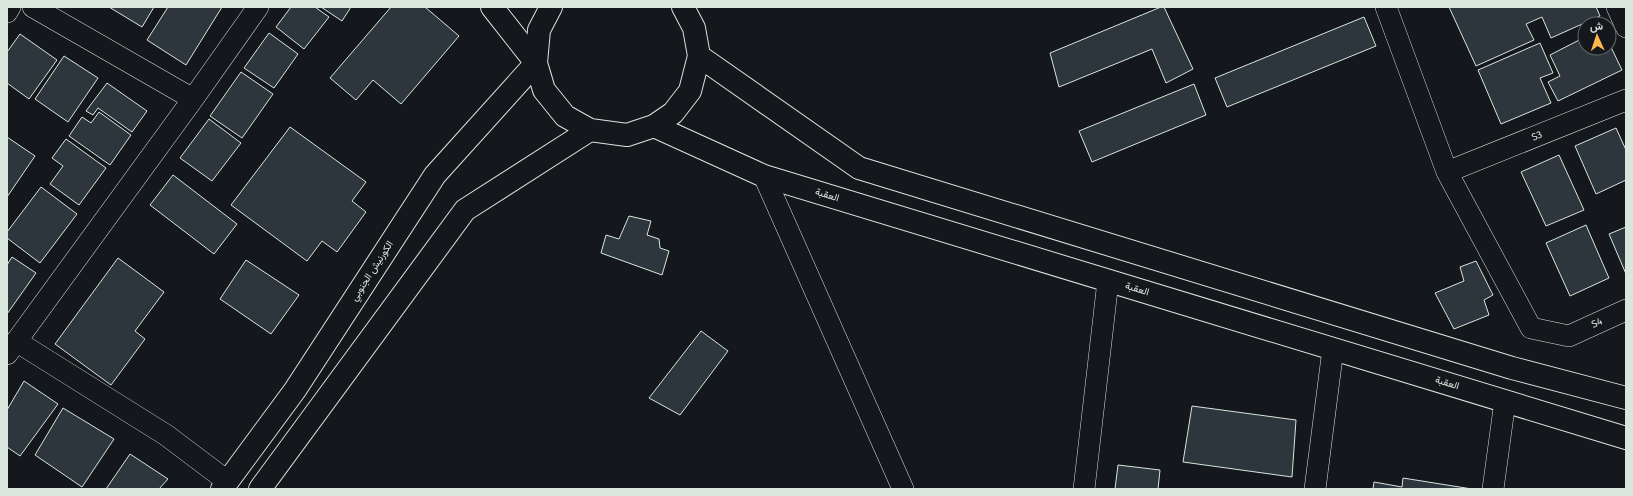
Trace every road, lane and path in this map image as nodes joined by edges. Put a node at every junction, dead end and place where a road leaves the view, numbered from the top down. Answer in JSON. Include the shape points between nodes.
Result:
{"nodes":[{"id":1,"x":10,"y":7,"type":"edge"},
{"id":2,"x":33,"y":7,"type":"edge"},
{"id":3,"x":258,"y":7,"type":"edge"},
{"id":4,"x":492,"y":7,"type":"edge"},
{"id":5,"x":551,"y":7,"type":"edge"},
{"id":6,"x":684,"y":7,"type":"edge"},
{"id":7,"x":1386,"y":7,"type":"edge"},
{"id":8,"x":1617,"y":7,"type":"edge"},
{"id":9,"x":7,"y":12,"type":"edge"},
{"id":10,"x":694,"y":17,"type":"edge"},
{"id":11,"x":1626,"y":27,"type":"edge"},
{"id":12,"x":699,"y":56,"type":"junction"},
{"id":13,"x":536,"y":63,"type":"junction"},
{"id":14,"x":193,"y":99,"type":"junction"},
{"id":15,"x":1626,"y":100,"type":"edge"},
{"id":16,"x":654,"y":126,"type":"junction"},
{"id":17,"x":590,"y":130,"type":"junction"},
{"id":18,"x":1447,"y":172,"type":"junction"},
{"id":19,"x":764,"y":176,"type":"junction"},
{"id":20,"x":1108,"y":281,"type":"junction"},
{"id":21,"x":1626,"y":310,"type":"edge"},
{"id":22,"x":11,"y":348,"type":"edge"},
{"id":23,"x":1333,"y":349,"type":"junction"},
{"id":24,"x":1626,"y":398,"type":"edge"},
{"id":25,"x":1505,"y":401,"type":"junction"},
{"id":26,"x":1626,"y":438,"type":"edge"},
{"id":27,"x":224,"y":485,"type":"edge"},
{"id":28,"x":260,"y":489,"type":"edge"},
{"id":29,"x":902,"y":489,"type":"edge"},
{"id":30,"x":1084,"y":489,"type":"edge"},
{"id":31,"x":1316,"y":489,"type":"edge"},
{"id":32,"x":1493,"y":489,"type":"edge"}],
"edges":[{"from":1,"to":9,"type":"street"},
{"from":2,"to":14,"type":"street"},
{"from":3,"to":14,"type":"street"},
{"from":4,"to":13,"type":"main road"},
{"from":5,"to":13,"type":"main road","via":[[539,30]]},
{"from":6,"to":10,"type":"main road"},
{"from":7,"to":18,"type":"street"},
{"from":8,"to":11,"type":"street"},
{"from":10,"to":12,"type":"main road"},
{"from":12,"to":16,"type":"main road","via":[[690,91],[673,114]]},
{"from":12,"to":24,"type":"main road","via":[[859,168],[1512,368]]},
{"from":13,"to":17,"type":"main road","via":[[548,96],[565,116]]},
{"from":13,"to":27,"type":"main road","name":"الكورنيش الجنوبي","via":[[435,175],[295,390]]},
{"from":14,"to":22,"type":"street"},
{"from":15,"to":18,"type":"street","name":"S3"},
{"from":16,"to":17,"type":"main road","via":[[627,134]]},
{"from":16,"to":19,"type":"main road","name":"العقبة"},
{"from":17,"to":28,"type":"main road","via":[[465,210]]},
{"from":18,"to":21,"type":"street","name":"S4","via":[[1531,328],[1569,336]]},
{"from":19,"to":20,"type":"main road","name":"العقبة"},
{"from":19,"to":29,"type":"street"},
{"from":20,"to":23,"type":"main road","name":"العقبة"},
{"from":20,"to":30,"type":"street"},
{"from":22,"to":27,"type":"street","via":[[166,435]]},
{"from":23,"to":25,"type":"main road","name":"العقبة"},
{"from":23,"to":31,"type":"street"},
{"from":25,"to":26,"type":"main road","name":"العقبة"},
{"from":25,"to":32,"type":"street"}]}
